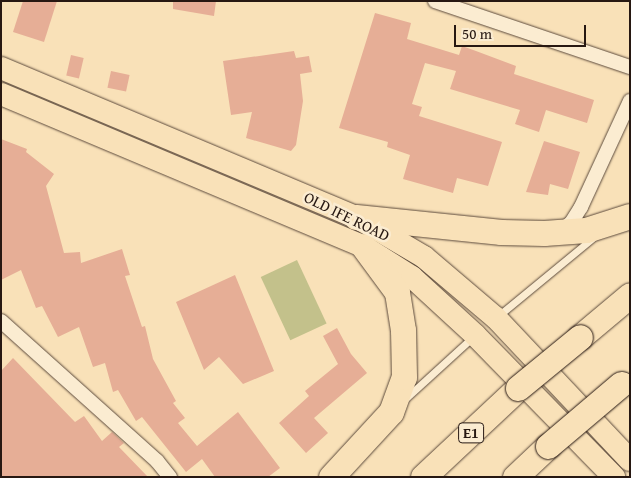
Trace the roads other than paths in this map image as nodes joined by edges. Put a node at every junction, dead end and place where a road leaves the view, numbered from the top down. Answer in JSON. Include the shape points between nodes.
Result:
{"nodes":[{"id":1,"x":435,"y":1,"type":"edge"},
{"id":2,"x":630,"y":67,"type":"edge"},
{"id":3,"x":1,"y":68,"type":"edge"},
{"id":4,"x":1,"y":94,"type":"edge"},
{"id":5,"x":630,"y":101,"type":"edge"},
{"id":6,"x":356,"y":217,"type":"junction"},
{"id":7,"x":620,"y":220,"type":"edge"},
{"id":8,"x":558,"y":233,"type":"junction"},
{"id":9,"x":363,"y":246,"type":"junction"},
{"id":10,"x":630,"y":295,"type":"edge"},
{"id":11,"x":496,"y":318,"type":"junction"},
{"id":12,"x":1,"y":321,"type":"edge"},
{"id":13,"x":475,"y":334,"type":"junction"},
{"id":14,"x":625,"y":380,"type":"edge"},
{"id":15,"x":391,"y":412,"type":"junction"},
{"id":16,"x":630,"y":460,"type":"edge"},
{"id":17,"x":170,"y":477,"type":"edge"},
{"id":18,"x":330,"y":477,"type":"edge"},
{"id":19,"x":423,"y":477,"type":"edge"},
{"id":20,"x":515,"y":477,"type":"edge"},
{"id":21,"x":614,"y":477,"type":"edge"}],
"edges":[{"from":1,"to":2,"type":"street"},
{"from":3,"to":6,"type":"main road","name":"OLD IFE ROAD"},
{"from":4,"to":9,"type":"main road","name":"OLD IFE ROAD"},
{"from":5,"to":8,"type":"street","via":[[581,207],[571,223]]},
{"from":6,"to":8,"type":"highway","via":[[501,232]]},
{"from":6,"to":11,"type":"main road","name":"OLD IFE ROAD","via":[[424,258]]},
{"from":7,"to":8,"type":"highway"},
{"from":7,"to":11,"type":"lane"},
{"from":9,"to":13,"type":"main road","name":"OLD IFE ROAD","via":[[412,277]]},
{"from":9,"to":15,"type":"highway","via":[[397,292],[403,330],[404,377]]},
{"from":10,"to":19,"type":"highway","number":"E1","bridge":true,"via":[[518,388]]},
{"from":11,"to":16,"type":"main road","name":"OLD IFE ROAD"},
{"from":12,"to":17,"type":"street","via":[[157,460]]},
{"from":13,"to":15,"type":"lane"},
{"from":13,"to":21,"type":"main road","name":"OLD IFE ROAD"},
{"from":14,"to":20,"type":"highway","bridge":true},
{"from":15,"to":18,"type":"highway"}]}
